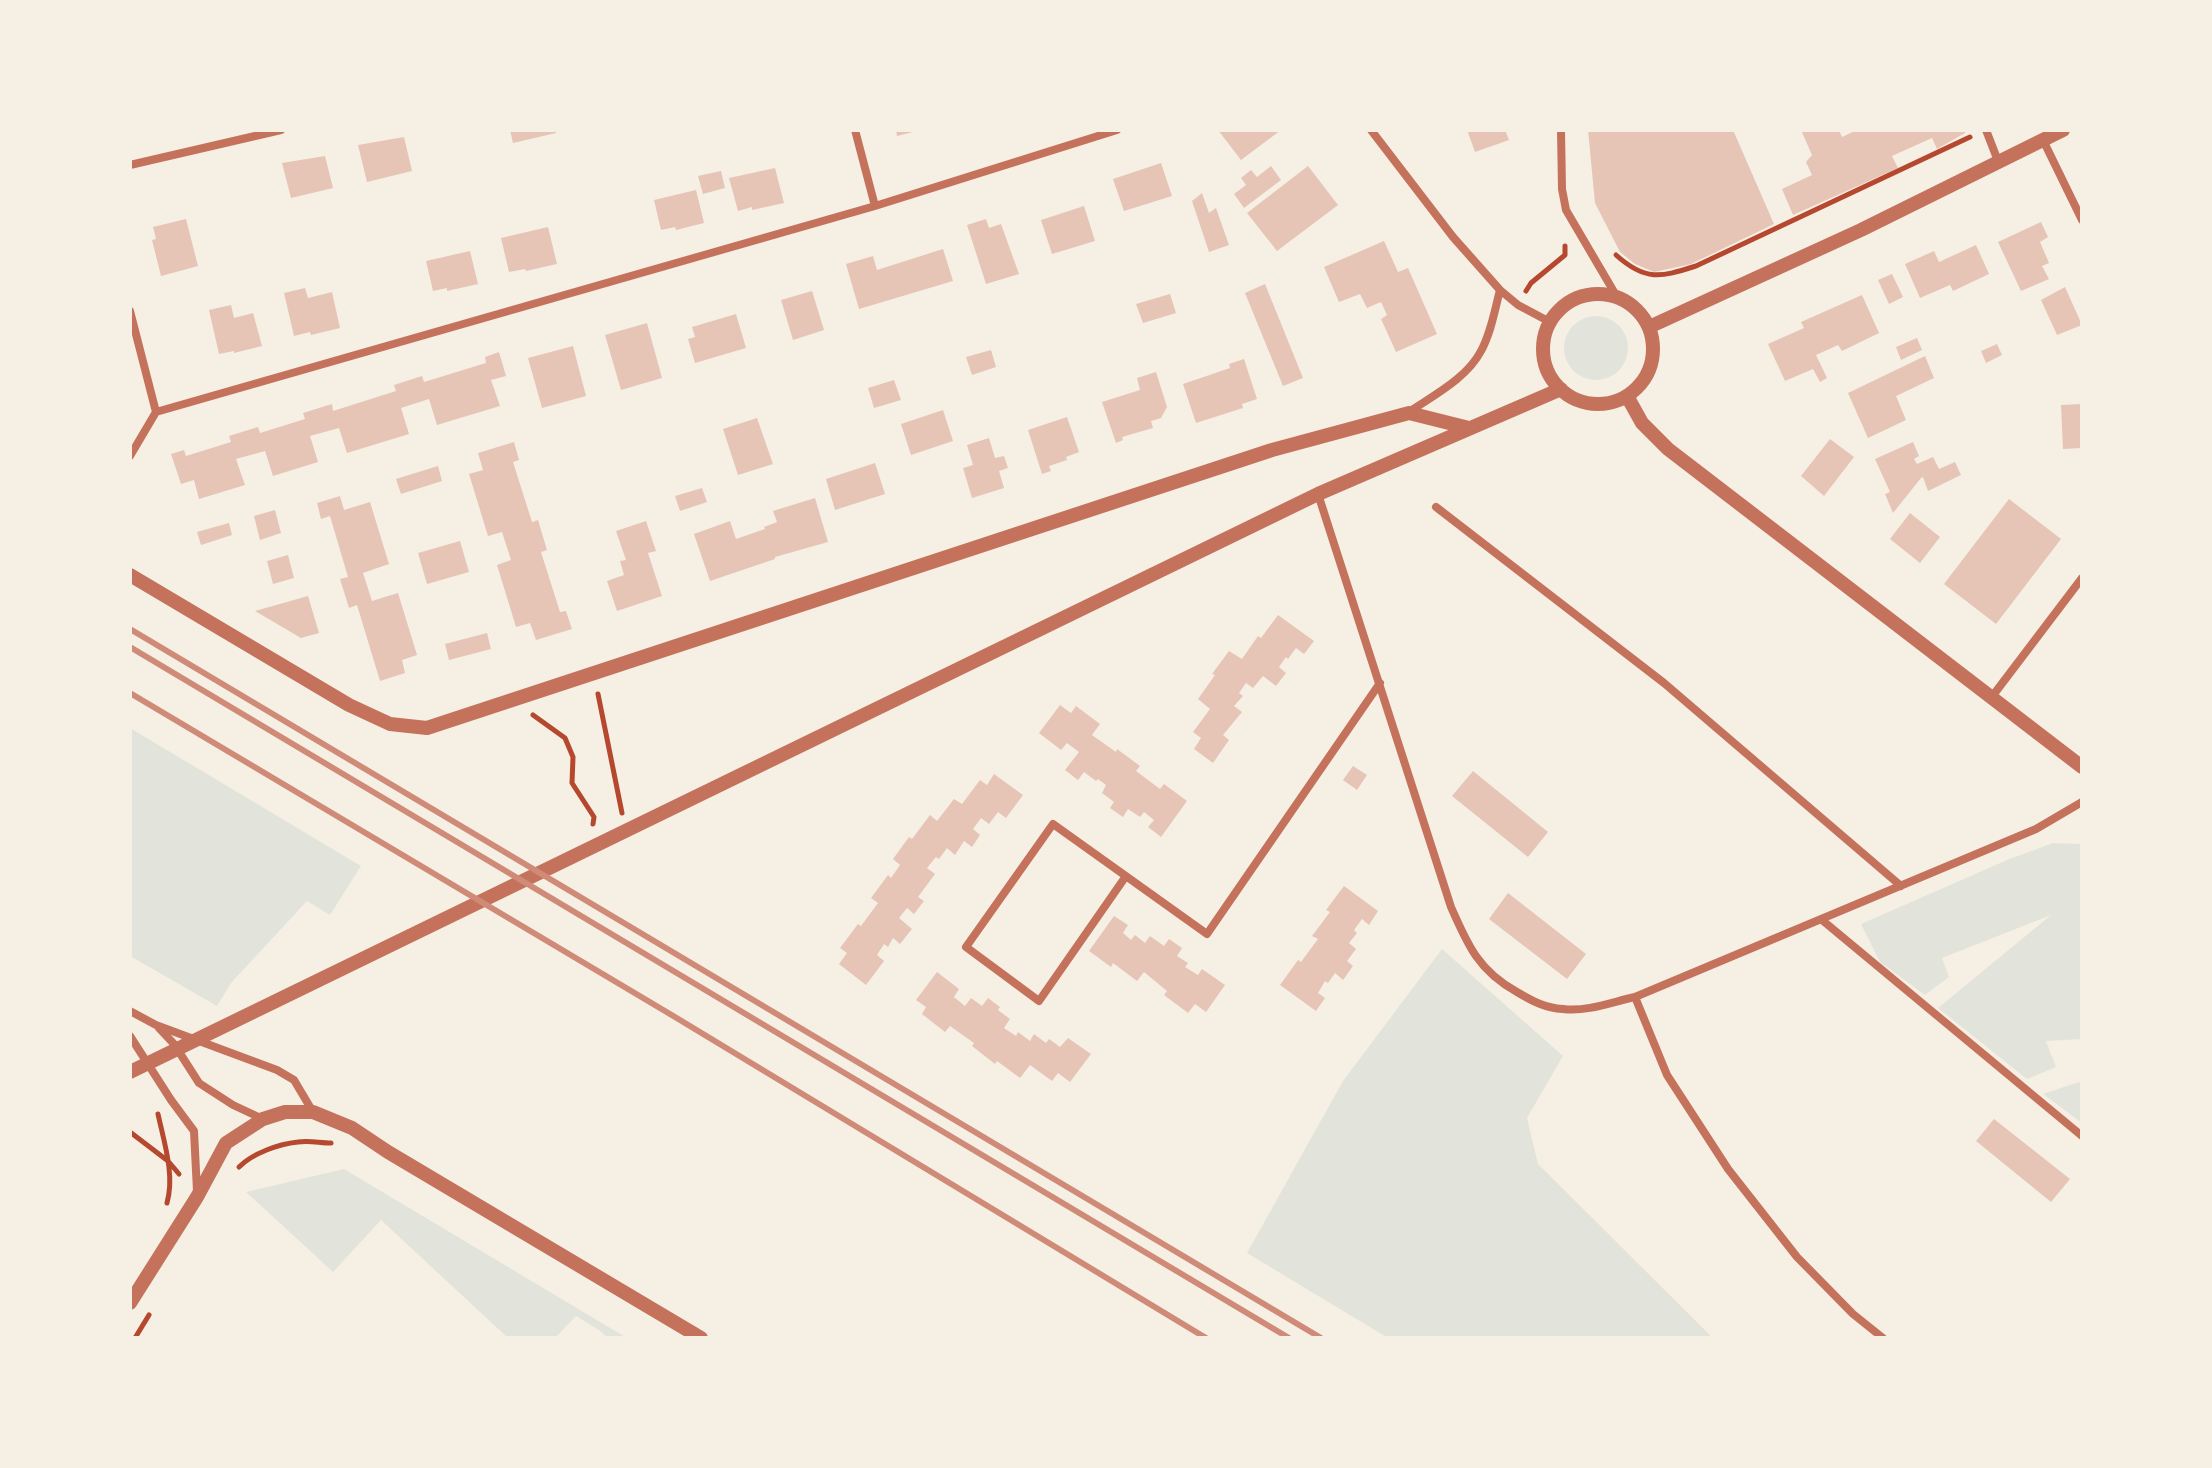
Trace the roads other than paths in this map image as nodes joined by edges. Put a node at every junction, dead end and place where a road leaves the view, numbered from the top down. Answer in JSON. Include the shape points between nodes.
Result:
{"nodes":[{"id":1,"x":281,"y":130,"type":"edge"},
{"id":2,"x":855,"y":130,"type":"edge"},
{"id":3,"x":1117,"y":130,"type":"edge"},
{"id":4,"x":1371,"y":130,"type":"edge"},
{"id":5,"x":1561,"y":130,"type":"edge"},
{"id":6,"x":1986,"y":130,"type":"edge"},
{"id":7,"x":2063,"y":130,"type":"edge"},
{"id":8,"x":2043,"y":140,"type":"junction"},
{"id":9,"x":1998,"y":161,"type":"junction"},
{"id":10,"x":130,"y":165,"type":"edge"},
{"id":11,"x":875,"y":206,"type":"junction"},
{"id":12,"x":2082,"y":220,"type":"edge"},
{"id":13,"x":1500,"y":290,"type":"junction"},
{"id":14,"x":1617,"y":297,"type":"junction"},
{"id":15,"x":130,"y":311,"type":"edge"},
{"id":16,"x":1550,"y":322,"type":"junction"},
{"id":17,"x":1649,"y":327,"type":"junction"},
{"id":18,"x":1561,"y":389,"type":"junction"},
{"id":19,"x":1627,"y":396,"type":"junction"},
{"id":20,"x":156,"y":412,"type":"junction"},
{"id":21,"x":1409,"y":413,"type":"junction"},
{"id":22,"x":1469,"y":428,"type":"junction"},
{"id":23,"x":130,"y":456,"type":"edge"},
{"id":24,"x":1318,"y":494,"type":"junction"},
{"id":25,"x":1436,"y":507,"type":"dead end"},
{"id":26,"x":130,"y":575,"type":"edge"},
{"id":27,"x":2082,"y":578,"type":"edge"},
{"id":28,"x":1380,"y":683,"type":"junction"},
{"id":29,"x":1991,"y":698,"type":"junction"},
{"id":30,"x":2082,"y":767,"type":"edge"},
{"id":31,"x":2082,"y":802,"type":"edge"},
{"id":32,"x":1126,"y":876,"type":"junction"},
{"id":33,"x":1901,"y":886,"type":"junction"},
{"id":34,"x":1822,"y":920,"type":"junction"},
{"id":35,"x":1635,"y":997,"type":"junction"},
{"id":36,"x":130,"y":1011,"type":"edge"},
{"id":37,"x":156,"y":1025,"type":"junction"},
{"id":38,"x":130,"y":1036,"type":"edge"},
{"id":39,"x":130,"y":1072,"type":"edge"},
{"id":40,"x":313,"y":1112,"type":"junction"},
{"id":41,"x":263,"y":1119,"type":"junction"},
{"id":42,"x":2082,"y":1136,"type":"edge"},
{"id":43,"x":197,"y":1197,"type":"junction"},
{"id":44,"x":130,"y":1303,"type":"edge"},
{"id":45,"x":701,"y":1338,"type":"edge"},
{"id":46,"x":1883,"y":1338,"type":"edge"}],
"edges":[{"from":1,"to":10,"type":"street"},
{"from":2,"to":11,"type":"street"},
{"from":3,"to":11,"type":"street"},
{"from":4,"to":13,"type":"street"},
{"from":5,"to":14,"type":"street","via":[[1566,210]]},
{"from":6,"to":9,"type":"street"},
{"from":7,"to":8,"type":"street"},
{"from":8,"to":9,"type":"street"},
{"from":8,"to":12,"type":"street"},
{"from":9,"to":17,"type":"street"},
{"from":11,"to":20,"type":"street"},
{"from":13,"to":16,"type":"street"},
{"from":13,"to":21,"type":"street","via":[[1482,350],[1472,364]]},
{"from":14,"to":16,"type":"street","via":[[1572,300]]},
{"from":14,"to":17,"type":"street","via":[[1641,314]]},
{"from":15,"to":20,"type":"street"},
{"from":16,"to":18,"type":"street","via":[[1544,357]]},
{"from":17,"to":19,"type":"street","via":[[1650,365]]},
{"from":18,"to":19,"type":"street","via":[[1585,402],[1614,402]]},
{"from":18,"to":22,"type":"street"},
{"from":19,"to":29,"type":"street","via":[[1642,423],[1668,449]]},
{"from":20,"to":23,"type":"street"},
{"from":21,"to":22,"type":"street"},
{"from":21,"to":26,"type":"street","via":[[1272,450],[427,728],[390,724],[349,705]]},
{"from":22,"to":24,"type":"street"},
{"from":24,"to":28,"type":"street"},
{"from":24,"to":39,"type":"street"},
{"from":25,"to":33,"type":"street","via":[[1664,683]]},
{"from":27,"to":29,"type":"street"},
{"from":28,"to":32,"type":"street","via":[[1207,934]]},
{"from":28,"to":35,"type":"street","via":[[1451,907],[1481,965],[1537,1004],[1564,1010]]},
{"from":29,"to":30,"type":"street"},
{"from":31,"to":33,"type":"street","via":[[2036,829]]},
{"from":32,"to":32,"type":"street","via":[[1053,824],[966,947],[1039,1001]]},
{"from":33,"to":34,"type":"street"},
{"from":34,"to":35,"type":"street"},
{"from":34,"to":42,"type":"street"},
{"from":35,"to":46,"type":"street","via":[[1667,1075],[1728,1169],[1797,1257]]},
{"from":36,"to":37,"type":"street"},
{"from":37,"to":40,"type":"street","via":[[277,1070],[294,1080]]},
{"from":37,"to":41,"type":"street","via":[[199,1083]]},
{"from":38,"to":43,"type":"street","via":[[194,1131]]},
{"from":40,"to":41,"type":"street"},
{"from":40,"to":45,"type":"street","via":[[352,1128]]},
{"from":41,"to":43,"type":"street","via":[[226,1143]]},
{"from":43,"to":44,"type":"street"}]}
